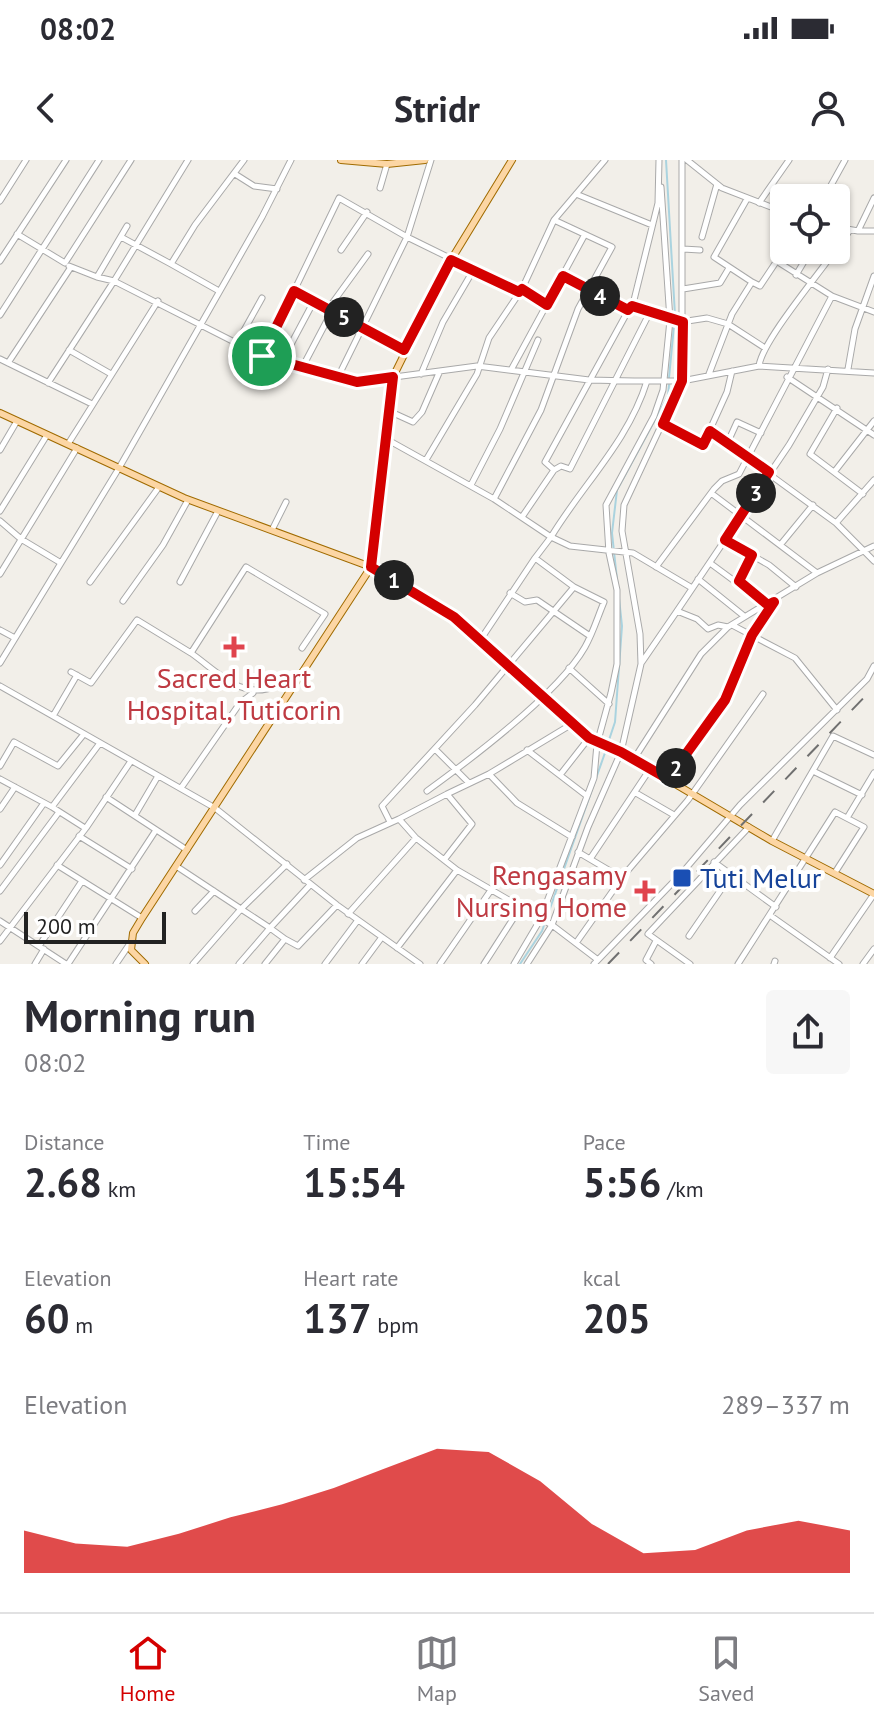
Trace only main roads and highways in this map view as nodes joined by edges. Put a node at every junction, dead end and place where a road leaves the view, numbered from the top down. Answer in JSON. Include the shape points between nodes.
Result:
{"nodes":[{"id":1,"x":341,"y":160,"type":"edge"},
{"id":2,"x":428,"y":160,"type":"edge"},
{"id":3,"x":512,"y":160,"type":"edge"},
{"id":4,"x":353,"y":161,"type":"edge"},
{"id":5,"x":0,"y":413,"type":"edge"},
{"id":6,"x":371,"y":567,"type":"junction"},
{"id":7,"x":873,"y":891,"type":"edge"},
{"id":8,"x":145,"y":964,"type":"edge"}],
"edges":[{"from":1,"to":4,"type":"main road"},
{"from":2,"to":4,"type":"main road"},
{"from":3,"to":6,"type":"main road","via":[[451,260],[393,377]]},
{"from":5,"to":6,"type":"main road","via":[[188,500]]},
{"from":6,"to":7,"type":"main road","via":[[454,617],[599,745],[619,751],[772,841]]},
{"from":6,"to":8,"type":"main road","via":[[142,918],[131,942],[134,955]]}]}
